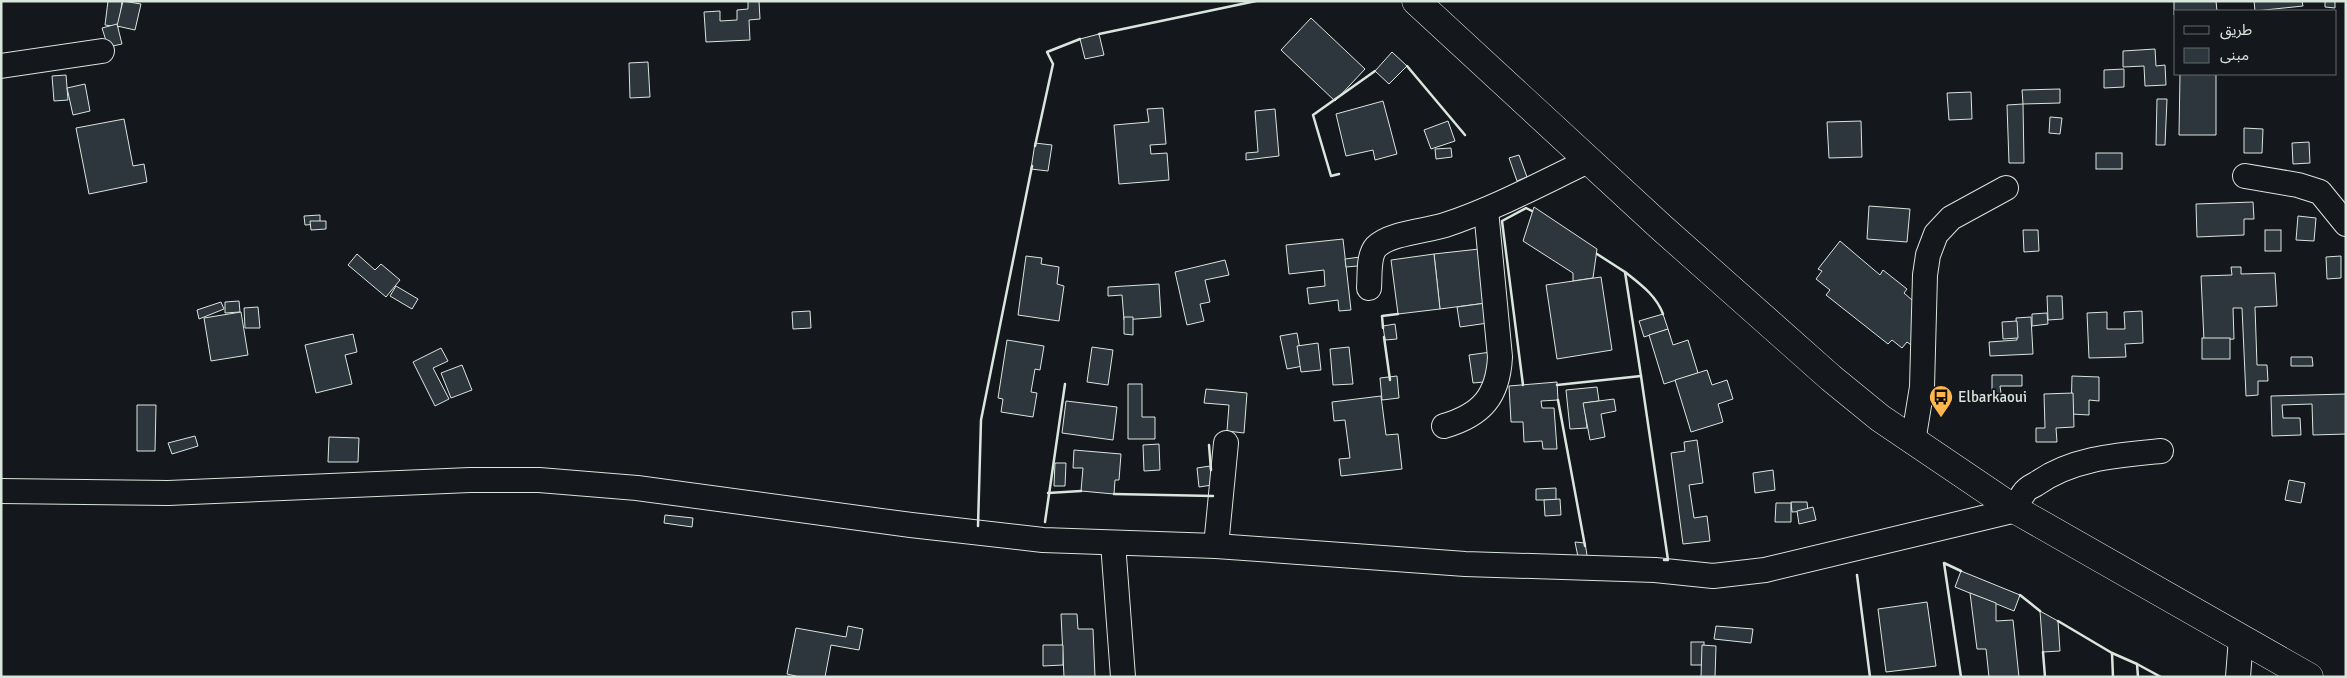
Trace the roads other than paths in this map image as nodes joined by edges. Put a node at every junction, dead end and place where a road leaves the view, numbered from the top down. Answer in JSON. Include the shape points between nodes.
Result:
{"nodes":[{"id":1,"x":1416,"y":1,"type":"edge"},
{"id":2,"x":102,"y":52,"type":"dead end"},
{"id":3,"x":1,"y":66,"type":"edge"},
{"id":4,"x":1588,"y":161,"type":"junction"},
{"id":5,"x":2245,"y":176,"type":"dead end"},
{"id":6,"x":2006,"y":188,"type":"dead end"},
{"id":7,"x":1486,"y":210,"type":"junction"},
{"id":8,"x":2346,"y":224,"type":"edge"},
{"id":9,"x":1369,"y":288,"type":"dead end"},
{"id":10,"x":1444,"y":426,"type":"dead end"},
{"id":11,"x":1913,"y":442,"type":"junction"},
{"id":12,"x":1226,"y":443,"type":"dead end"},
{"id":13,"x":2161,"y":451,"type":"dead end"},
{"id":14,"x":1,"y":491,"type":"edge"},
{"id":15,"x":2016,"y":510,"type":"junction"},
{"id":16,"x":1114,"y":543,"type":"junction"},
{"id":17,"x":1216,"y":546,"type":"junction"},
{"id":18,"x":2241,"y":638,"type":"junction"},
{"id":19,"x":1123,"y":677,"type":"edge"},
{"id":20,"x":2238,"y":677,"type":"edge"},
{"id":21,"x":2309,"y":677,"type":"edge"}],
"edges":[{"from":1,"to":4,"type":"main road"},
{"from":2,"to":3,"type":"street"},
{"from":4,"to":7,"type":"street"},
{"from":4,"to":11,"type":"main road","via":[[1831,378]]},
{"from":5,"to":8,"type":"street","via":[[2298,184],[2320,192]]},
{"from":6,"to":11,"type":"street","via":[[1950,218],[1932,243],[1925,275],[1922,387]]},
{"from":7,"to":9,"type":"street","via":[[1383,242],[1372,256]]},
{"from":7,"to":10,"type":"street","via":[[1500,357],[1498,378],[1486,403],[1476,412],[1462,421]]},
{"from":11,"to":15,"type":"main road"},
{"from":12,"to":17,"type":"street"},
{"from":13,"to":15,"type":"street","via":[[2118,455],[2062,469],[2024,492]]},
{"from":14,"to":16,"type":"street","via":[[168,493],[539,480],[638,488],[1043,540]]},
{"from":15,"to":17,"type":"street","via":[[1765,570],[1713,576],[1655,570],[1465,564]]},
{"from":15,"to":18,"type":"main road"},
{"from":16,"to":17,"type":"street"},
{"from":16,"to":19,"type":"street"},
{"from":18,"to":20,"type":"street"},
{"from":18,"to":21,"type":"main road"}]}
